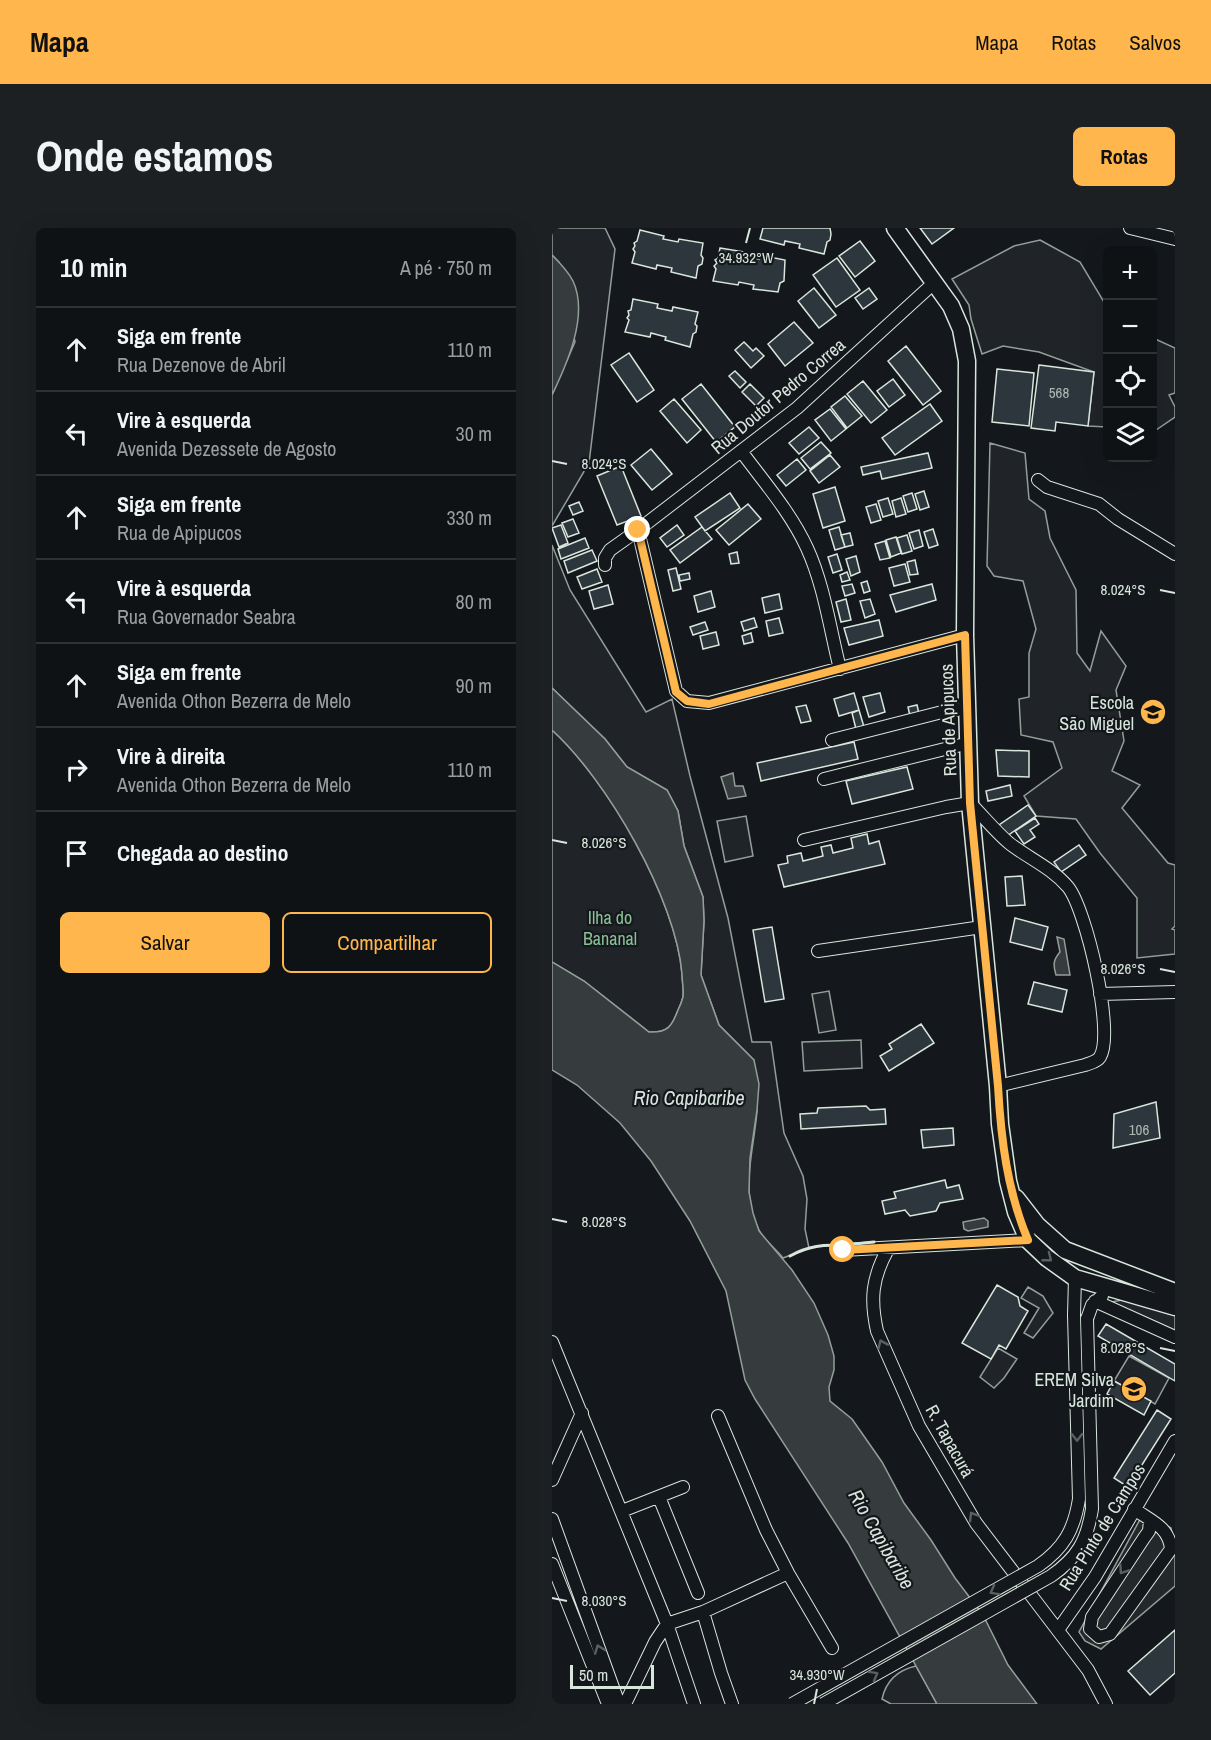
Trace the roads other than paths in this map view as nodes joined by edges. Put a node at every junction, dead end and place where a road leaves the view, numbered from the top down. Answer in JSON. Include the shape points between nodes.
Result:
{"nodes":[{"id":1,"x":895,"y":228,"type":"edge"},
{"id":2,"x":1130,"y":228,"type":"edge"},
{"id":3,"x":1175,"y":238,"type":"edge"},
{"id":4,"x":935,"y":282,"type":"junction"},
{"id":5,"x":741,"y":451,"type":"junction"},
{"id":6,"x":1038,"y":480,"type":"dead end"},
{"id":7,"x":638,"y":530,"type":"junction"},
{"id":8,"x":1175,"y":554,"type":"edge"},
{"id":9,"x":605,"y":565,"type":"dead end"},
{"id":10,"x":965,"y":635,"type":"junction"},
{"id":11,"x":840,"y":669,"type":"junction"},
{"id":12,"x":968,"y":708,"type":"junction"},
{"id":13,"x":832,"y":740,"type":"dead end"},
{"id":14,"x":969,"y":743,"type":"junction"},
{"id":15,"x":825,"y":779,"type":"dead end"},
{"id":16,"x":970,"y":803,"type":"junction"},
{"id":17,"x":804,"y":840,"type":"dead end"},
{"id":18,"x":982,"y":927,"type":"junction"},
{"id":19,"x":818,"y":951,"type":"dead end"},
{"id":20,"x":1175,"y":992,"type":"edge"},
{"id":21,"x":1100,"y":994,"type":"junction"},
{"id":22,"x":998,"y":1086,"type":"junction"},
{"id":23,"x":1011,"y":1193,"type":"junction"},
{"id":24,"x":1028,"y":1240,"type":"junction"},
{"id":25,"x":888,"y":1249,"type":"junction"},
{"id":26,"x":843,"y":1250,"type":"dead end"},
{"id":27,"x":1075,"y":1278,"type":"junction"},
{"id":28,"x":1157,"y":1284,"type":"junction"},
{"id":29,"x":1122,"y":1291,"type":"junction"},
{"id":30,"x":1175,"y":1292,"type":"edge"},
{"id":31,"x":1095,"y":1301,"type":"junction"},
{"id":32,"x":1175,"y":1307,"type":"edge"},
{"id":33,"x":1175,"y":1337,"type":"edge"},
{"id":34,"x":552,"y":1342,"type":"edge"},
{"id":35,"x":582,"y":1413,"type":"junction"},
{"id":36,"x":718,"y":1416,"type":"dead end"},
{"id":37,"x":1175,"y":1441,"type":"edge"},
{"id":38,"x":552,"y":1480,"type":"edge"},
{"id":39,"x":683,"y":1487,"type":"dead end"},
{"id":40,"x":659,"y":1497,"type":"junction"},
{"id":41,"x":1134,"y":1509,"type":"junction"},
{"id":42,"x":622,"y":1511,"type":"junction"},
{"id":43,"x":552,"y":1519,"type":"edge"},
{"id":44,"x":1150,"y":1520,"type":"junction"},
{"id":45,"x":552,"y":1564,"type":"edge"},
{"id":46,"x":788,"y":1573,"type":"junction"},
{"id":47,"x":698,"y":1593,"type":"dead end"},
{"id":48,"x":703,"y":1612,"type":"junction"},
{"id":49,"x":668,"y":1624,"type":"junction"},
{"id":50,"x":1058,"y":1630,"type":"junction"},
{"id":51,"x":832,"y":1648,"type":"dead end"},
{"id":52,"x":608,"y":1704,"type":"edge"},
{"id":53,"x":619,"y":1704,"type":"edge"},
{"id":54,"x":626,"y":1704,"type":"edge"},
{"id":55,"x":694,"y":1704,"type":"edge"},
{"id":56,"x":732,"y":1704,"type":"edge"},
{"id":57,"x":792,"y":1704,"type":"edge"},
{"id":58,"x":823,"y":1704,"type":"edge"},
{"id":59,"x":1106,"y":1704,"type":"edge"}],
"edges":[{"from":1,"to":4,"type":"main road","name":"Rua de Apipucos"},
{"from":2,"to":3,"type":"street"},
{"from":4,"to":5,"type":"street","name":"Rua Doutor Pedro Correa","via":[[797,408]]},
{"from":4,"to":10,"type":"main road","name":"Rua de Apipucos","via":[[961,329],[967,361]]},
{"from":5,"to":7,"type":"street","name":"Rua Doutor Pedro Correa"},
{"from":5,"to":11,"type":"street","via":[[793,521],[808,549]]},
{"from":6,"to":8,"type":"street","via":[[1047,487],[1099,504]]},
{"from":7,"to":9,"type":"street","name":"Rua Doutor Pedro Correa","via":[[610,550]]},
{"from":7,"to":11,"type":"street","via":[[676,692],[687,701],[709,704]]},
{"from":10,"to":11,"type":"street"},
{"from":10,"to":12,"type":"main road","name":"Rua de Apipucos"},
{"from":12,"to":13,"type":"street"},
{"from":12,"to":14,"type":"main road","name":"Rua de Apipucos"},
{"from":14,"to":15,"type":"street"},
{"from":14,"to":16,"type":"main road","name":"Rua de Apipucos"},
{"from":16,"to":17,"type":"street"},
{"from":16,"to":18,"type":"main road","name":"Rua de Apipucos"},
{"from":16,"to":21,"type":"street","via":[[1010,843],[1068,887],[1082,916]]},
{"from":18,"to":19,"type":"street"},
{"from":18,"to":22,"type":"main road","name":"Rua de Apipucos"},
{"from":20,"to":21,"type":"street"},
{"from":21,"to":22,"type":"street","via":[[1103,1046],[1096,1061]]},
{"from":22,"to":23,"type":"main road","name":"Rua de Apipucos"},
{"from":23,"to":24,"type":"main road","name":"Rua de Apipucos"},
{"from":23,"to":28,"type":"main road","via":[[1037,1225],[1065,1250]]},
{"from":24,"to":25,"type":"street"},
{"from":24,"to":27,"type":"main road","one_way":true},
{"from":25,"to":26,"type":"street"},
{"from":50,"to":25,"type":"street","name":"R. Tapacurá","one_way":true,"via":[[976,1523],[904,1394],[877,1331],[872,1305],[876,1272]]},
{"from":27,"to":28,"type":"main road","via":[[1089,1276]]},
{"from":27,"to":29,"type":"main road"},
{"from":27,"to":57,"type":"street","one_way":true,"bridge":true,"via":[[1079,1499],[1076,1519],[1066,1540],[1038,1566]]},
{"from":28,"to":30,"type":"main road"},
{"from":29,"to":31,"type":"street","via":[[1107,1293]]},
{"from":29,"to":32,"type":"main road"},
{"from":31,"to":33,"type":"street"},
{"from":58,"to":31,"type":"street","one_way":true,"bridge":true,"via":[[1051,1576],[1079,1550],[1089,1529],[1092,1509],[1087,1319]]},
{"from":34,"to":35,"type":"street"},
{"from":35,"to":38,"type":"street"},
{"from":35,"to":42,"type":"street"},
{"from":36,"to":46,"type":"street"},
{"from":37,"to":41,"type":"street","name":"Rua Pinto de Campos"},
{"from":39,"to":40,"type":"street"},
{"from":40,"to":42,"type":"street"},
{"from":40,"to":47,"type":"street"},
{"from":41,"to":44,"type":"street"},
{"from":41,"to":50,"type":"street","name":"Rua Pinto de Campos"},
{"from":42,"to":49,"type":"street"},
{"from":53,"to":43,"type":"street","one_way":true},
{"from":44,"to":44,"type":"street","one_way":true,"via":[[1149,1531],[1092,1617],[1090,1629],[1098,1637],[1110,1634],[1170,1550],[1165,1531]]},
{"from":45,"to":52,"type":"street"},
{"from":46,"to":48,"type":"street"},
{"from":46,"to":51,"type":"street"},
{"from":48,"to":49,"type":"street"},
{"from":48,"to":56,"type":"street"},
{"from":49,"to":54,"type":"street","via":[[655,1642]]},
{"from":49,"to":55,"type":"street"},
{"from":50,"to":59,"type":"street","name":"R. Tapacurá","via":[[1088,1670]]}]}
